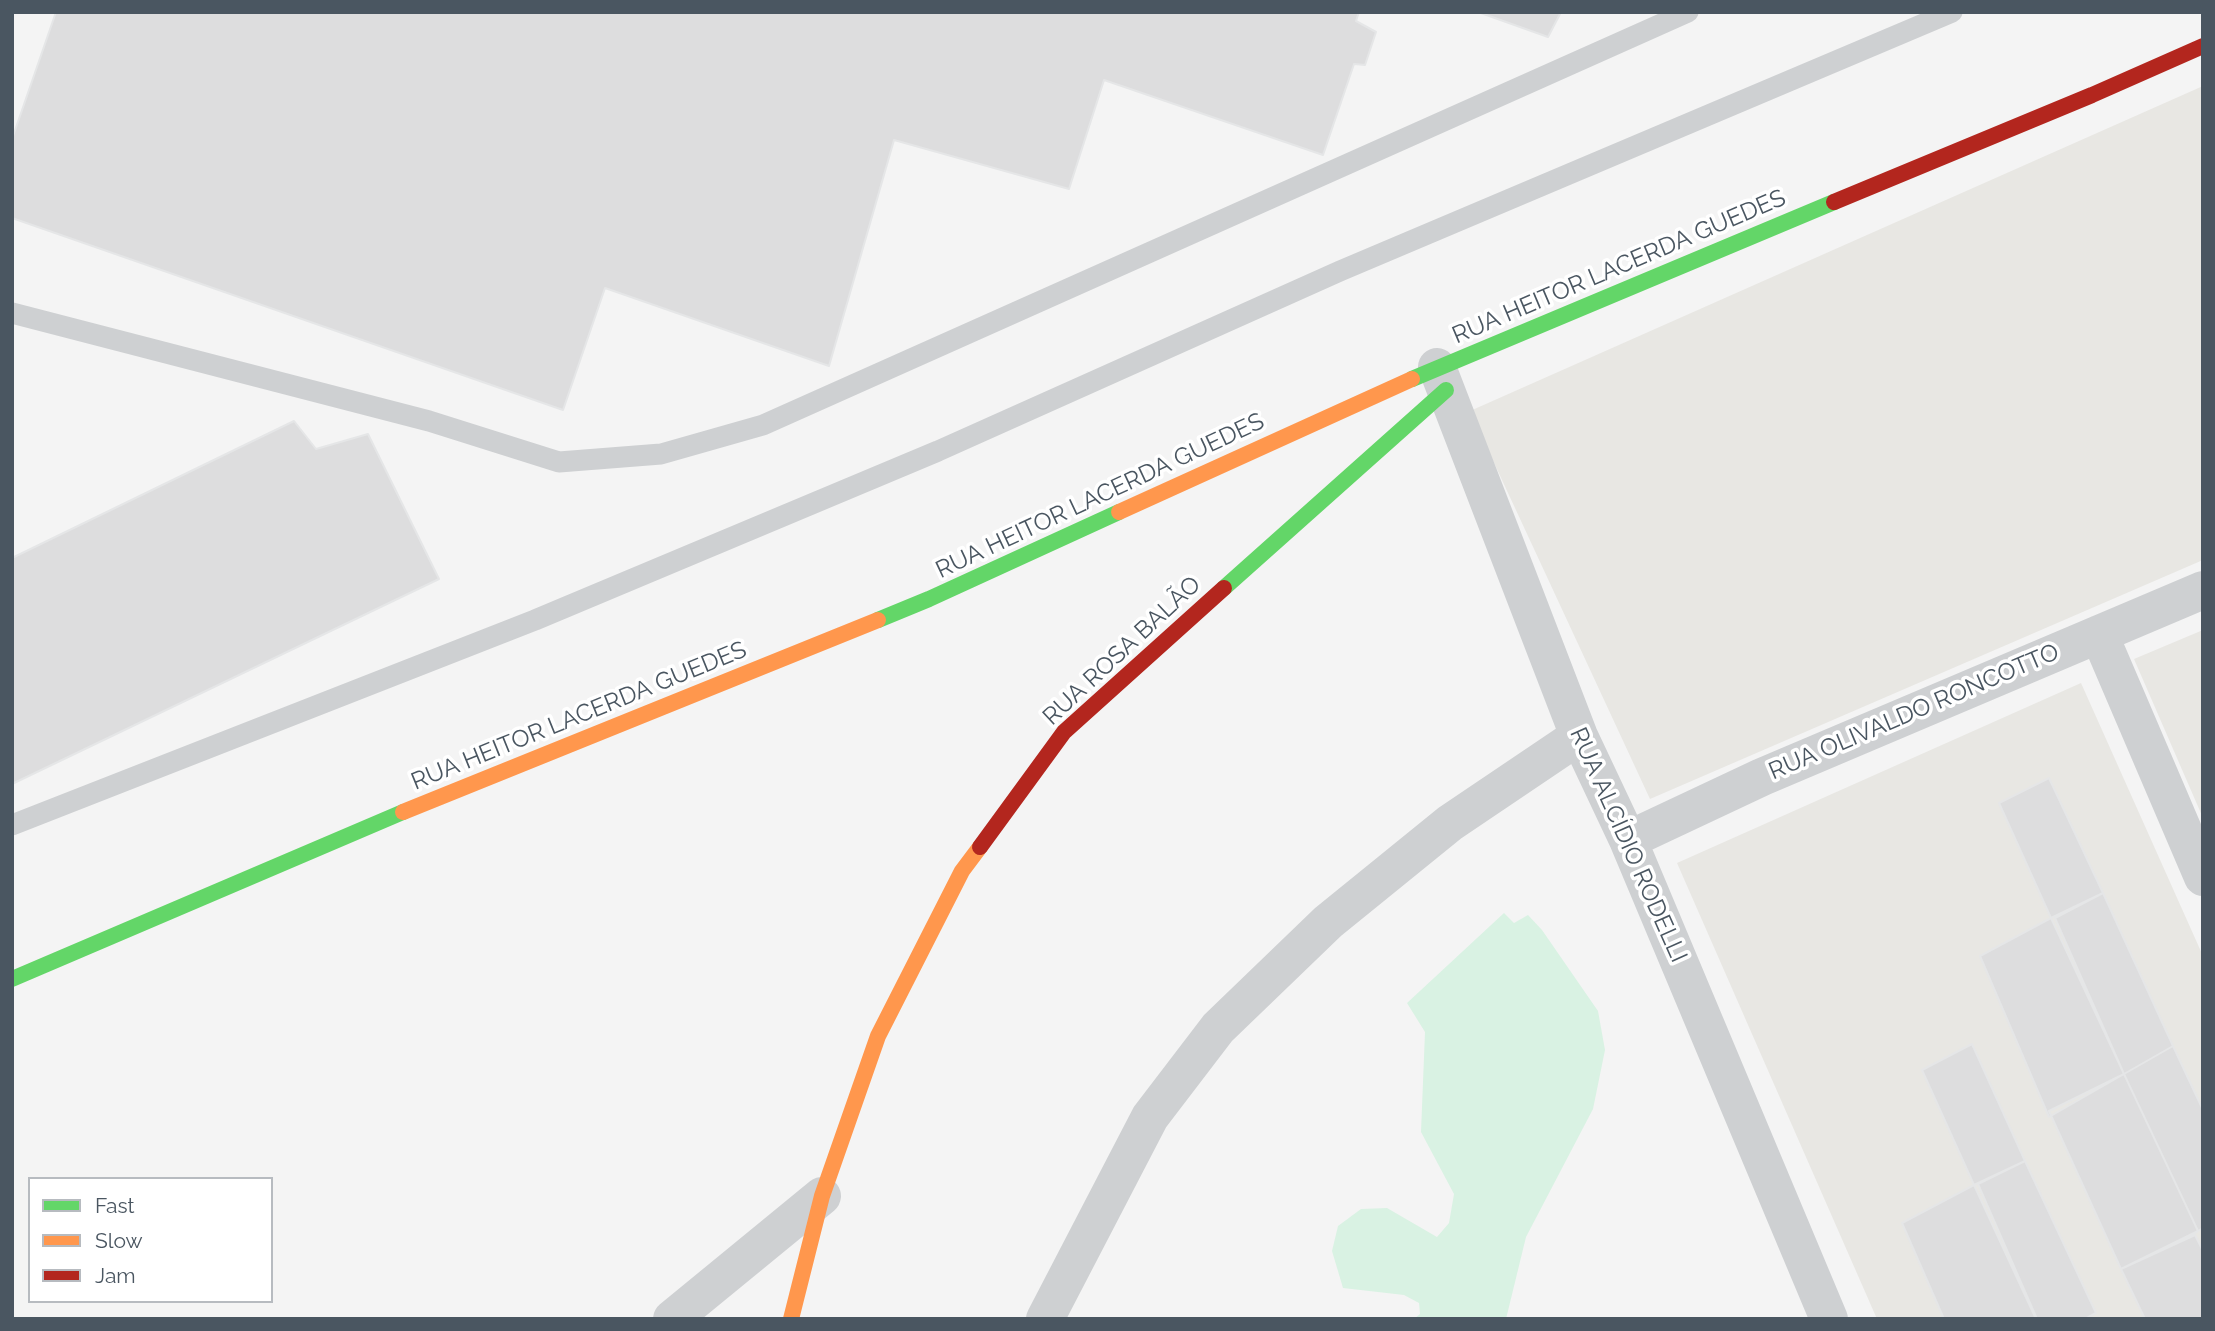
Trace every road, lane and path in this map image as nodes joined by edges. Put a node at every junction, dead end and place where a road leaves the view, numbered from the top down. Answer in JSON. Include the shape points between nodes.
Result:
{"nodes":[{"id":1,"x":1688,"y":12,"type":"edge"},
{"id":2,"x":1952,"y":12,"type":"edge"},
{"id":3,"x":2203,"y":46,"type":"edge"},
{"id":4,"x":12,"y":313,"type":"edge"},
{"id":5,"x":1441,"y":379,"type":"junction"},
{"id":6,"x":2203,"y":590,"type":"edge"},
{"id":7,"x":2099,"y":634,"type":"junction"},
{"id":8,"x":1580,"y":736,"type":"junction"},
{"id":9,"x":12,"y":825,"type":"edge"},
{"id":10,"x":1628,"y":840,"type":"junction"},
{"id":11,"x":2203,"y":877,"type":"edge"},
{"id":12,"x":12,"y":979,"type":"edge"},
{"id":13,"x":822,"y":1196,"type":"junction"},
{"id":14,"x":672,"y":1319,"type":"edge"},
{"id":15,"x":791,"y":1319,"type":"edge"},
{"id":16,"x":1045,"y":1319,"type":"edge"},
{"id":17,"x":1829,"y":1319,"type":"edge"}],
"edges":[{"from":1,"to":4,"type":"lane","via":[[763,425],[661,454],[559,462],[429,421]]},
{"from":2,"to":9,"type":"lane","via":[[535,620]]},
{"from":3,"to":5,"type":"street","name":"RUA HEITOR LACERDA GUEDES"},
{"from":5,"to":8,"type":"street","name":"RUA ALCÍDIO RODELLI"},
{"from":5,"to":12,"type":"street","name":"RUA HEITOR LACERDA GUEDES","via":[[929,599],[412,808]]},
{"from":5,"to":13,"type":"street","name":"RUA ROSA BALÃO","via":[[1348,475],[1064,732],[956,883],[878,1036]]},
{"from":6,"to":7,"type":"street","name":"RUA OLIVALDO RONCOTTO"},
{"from":7,"to":10,"type":"street","name":"RUA OLIVALDO RONCOTTO","via":[[1762,777]]},
{"from":7,"to":11,"type":"street"},
{"from":8,"to":10,"type":"street","name":"RUA ALCÍDIO RODELLI"},
{"from":8,"to":16,"type":"street","via":[[1450,823],[1328,922],[1218,1028],[1150,1116]]},
{"from":10,"to":17,"type":"street","name":"RUA ALCÍDIO RODELLI"},
{"from":13,"to":14,"type":"street"},
{"from":13,"to":15,"type":"street","name":"RUA ROSA BALÃO"}]}
